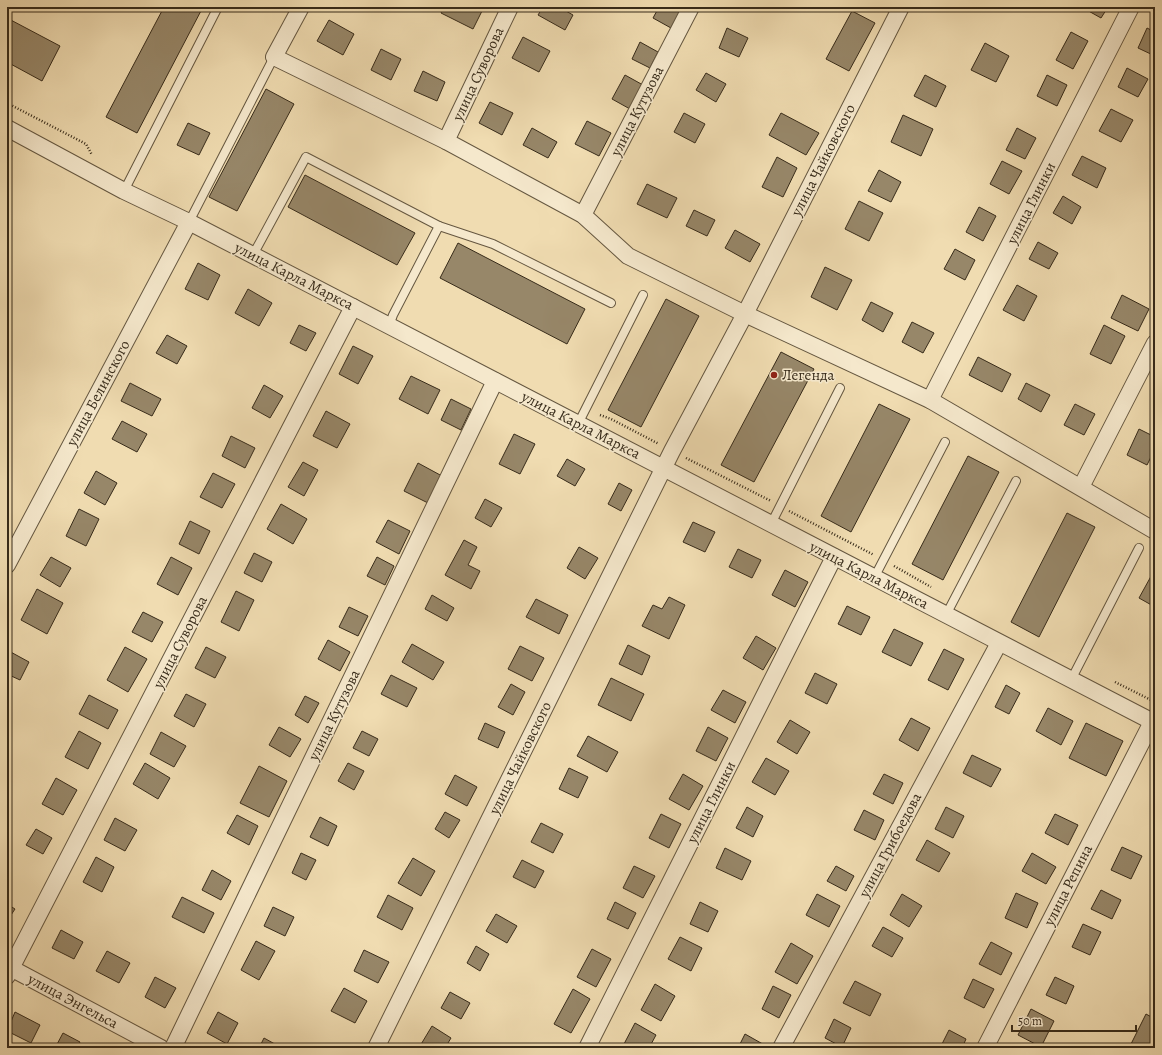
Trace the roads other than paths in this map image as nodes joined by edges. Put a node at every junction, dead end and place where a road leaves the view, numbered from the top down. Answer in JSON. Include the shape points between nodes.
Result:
{"nodes":[{"id":1,"x":218,"y":7,"type":"edge"},
{"id":2,"x":301,"y":7,"type":"edge"},
{"id":3,"x":510,"y":7,"type":"edge"},
{"id":4,"x":691,"y":7,"type":"edge"},
{"id":5,"x":902,"y":7,"type":"edge"},
{"id":6,"x":1131,"y":7,"type":"edge"},
{"id":7,"x":274,"y":57,"type":"junction"},
{"id":8,"x":7,"y":128,"type":"edge"},
{"id":9,"x":446,"y":142,"type":"junction"},
{"id":10,"x":124,"y":191,"type":"junction"},
{"id":11,"x":583,"y":215,"type":"junction"},
{"id":12,"x":189,"y":222,"type":"junction"},
{"id":13,"x":439,"y":226,"type":"junction"},
{"id":14,"x":253,"y":255,"type":"junction"},
{"id":15,"x":643,"y":295,"type":"dead end"},
{"id":16,"x":611,"y":303,"type":"dead end"},
{"id":17,"x":353,"y":307,"type":"junction"},
{"id":18,"x":745,"y":314,"type":"junction"},
{"id":19,"x":389,"y":326,"type":"junction"},
{"id":20,"x":1155,"y":343,"type":"edge"},
{"id":21,"x":495,"y":381,"type":"junction"},
{"id":22,"x":840,"y":388,"type":"dead end"},
{"id":23,"x":930,"y":400,"type":"junction"},
{"id":24,"x":578,"y":424,"type":"junction"},
{"id":25,"x":945,"y":442,"type":"dead end"},
{"id":26,"x":663,"y":468,"type":"junction"},
{"id":27,"x":1016,"y":481,"type":"dead end"},
{"id":28,"x":1081,"y":487,"type":"junction"},
{"id":29,"x":771,"y":524,"type":"junction"},
{"id":30,"x":1155,"y":531,"type":"edge"},
{"id":31,"x":1139,"y":548,"type":"dead end"},
{"id":32,"x":834,"y":557,"type":"junction"},
{"id":33,"x":7,"y":565,"type":"edge"},
{"id":34,"x":874,"y":578,"type":"junction"},
{"id":35,"x":946,"y":615,"type":"junction"},
{"id":36,"x":999,"y":643,"type":"junction"},
{"id":37,"x":1070,"y":680,"type":"junction"},
{"id":38,"x":1153,"y":723,"type":"edge"},
{"id":39,"x":8,"y":970,"type":"edge"},
{"id":40,"x":161,"y":1048,"type":"edge"},
{"id":41,"x":173,"y":1048,"type":"edge"},
{"id":42,"x":376,"y":1048,"type":"edge"},
{"id":43,"x":587,"y":1048,"type":"edge"},
{"id":44,"x":781,"y":1048,"type":"edge"},
{"id":45,"x":985,"y":1048,"type":"edge"}],
"edges":[{"from":1,"to":10,"type":"lane"},
{"from":2,"to":7,"type":"street"},
{"from":3,"to":9,"type":"street","name":"улица Суворова"},
{"from":4,"to":11,"type":"street","name":"улица Кутузова"},
{"from":5,"to":18,"type":"street","name":"улица Чайковского"},
{"from":6,"to":23,"type":"street","name":"улица Глинки"},
{"from":7,"to":9,"type":"street"},
{"from":7,"to":12,"type":"lane"},
{"from":8,"to":10,"type":"street","name":"улица Карла Маркса"},
{"from":9,"to":11,"type":"street"},
{"from":10,"to":12,"type":"street","name":"улица Карла Маркса"},
{"from":11,"to":18,"type":"street","via":[[628,256]]},
{"from":12,"to":14,"type":"street","name":"улица Карла Маркса"},
{"from":12,"to":33,"type":"street","name":"улица Белинского"},
{"from":13,"to":14,"type":"lane","via":[[306,157]]},
{"from":13,"to":16,"type":"lane","via":[[493,244]]},
{"from":13,"to":19,"type":"lane"},
{"from":14,"to":17,"type":"street","name":"улица Карла Маркса"},
{"from":15,"to":24,"type":"lane"},
{"from":17,"to":19,"type":"street","name":"улица Карла Маркса"},
{"from":17,"to":39,"type":"street","name":"улица Суворова"},
{"from":18,"to":23,"type":"street"},
{"from":18,"to":26,"type":"street","name":"улица Чайковского"},
{"from":19,"to":21,"type":"street","name":"улица Карла Маркса"},
{"from":20,"to":28,"type":"street"},
{"from":21,"to":24,"type":"street","name":"улица Карла Маркса"},
{"from":21,"to":41,"type":"street","name":"улица Кутузова"},
{"from":22,"to":29,"type":"lane"},
{"from":23,"to":28,"type":"street"},
{"from":24,"to":26,"type":"street","name":"улица Карла Маркса"},
{"from":25,"to":34,"type":"lane"},
{"from":26,"to":29,"type":"street","name":"улица Карла Маркса"},
{"from":26,"to":42,"type":"street","name":"улица Чайковского"},
{"from":27,"to":35,"type":"lane"},
{"from":28,"to":30,"type":"street"},
{"from":29,"to":32,"type":"street","name":"улица Карла Маркса"},
{"from":31,"to":37,"type":"lane"},
{"from":32,"to":34,"type":"street","name":"улица Карла Маркса"},
{"from":32,"to":43,"type":"street","name":"улица Глинки"},
{"from":34,"to":35,"type":"street","name":"улица Карла Маркса"},
{"from":35,"to":36,"type":"street","name":"улица Карла Маркса"},
{"from":36,"to":37,"type":"street","name":"улица Карла Маркса"},
{"from":36,"to":44,"type":"street","name":"улица Грибоедова"},
{"from":37,"to":38,"type":"street","name":"улица Карла Маркса"},
{"from":38,"to":45,"type":"street","name":"улица Репина"},
{"from":39,"to":40,"type":"street","name":"улица Энгельса"}]}
